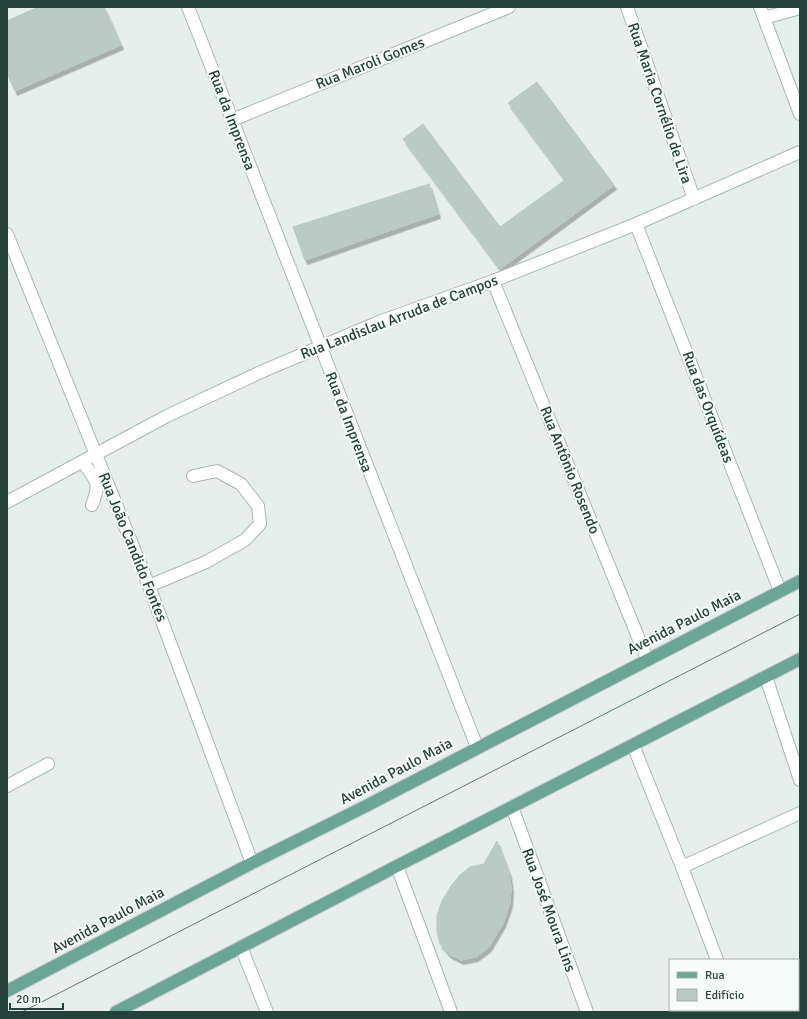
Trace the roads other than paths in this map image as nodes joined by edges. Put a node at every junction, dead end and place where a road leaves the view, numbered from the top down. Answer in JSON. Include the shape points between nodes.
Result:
{"nodes":[{"id":1,"x":188,"y":7,"type":"edge"},
{"id":2,"x":509,"y":7,"type":"edge"},
{"id":3,"x":627,"y":7,"type":"edge"},
{"id":4,"x":800,"y":8,"type":"edge"},
{"id":5,"x":762,"y":13,"type":"edge"},
{"id":6,"x":800,"y":114,"type":"edge"},
{"id":7,"x":232,"y":120,"type":"junction"},
{"id":8,"x":800,"y":152,"type":"edge"},
{"id":9,"x":694,"y":199,"type":"junction"},
{"id":10,"x":636,"y":224,"type":"junction"},
{"id":11,"x":7,"y":234,"type":"edge"},
{"id":12,"x":493,"y":280,"type":"junction"},
{"id":13,"x":320,"y":346,"type":"junction"},
{"id":14,"x":95,"y":454,"type":"junction"},
{"id":15,"x":83,"y":462,"type":"junction"},
{"id":16,"x":193,"y":476,"type":"dead end"},
{"id":17,"x":7,"y":502,"type":"edge"},
{"id":18,"x":92,"y":505,"type":"dead end"},
{"id":19,"x":800,"y":581,"type":"edge"},
{"id":20,"x":150,"y":586,"type":"junction"},
{"id":21,"x":780,"y":591,"type":"junction"},
{"id":22,"x":647,"y":659,"type":"junction"},
{"id":23,"x":800,"y":659,"type":"edge"},
{"id":24,"x":766,"y":677,"type":"junction"},
{"id":25,"x":632,"y":745,"type":"junction"},
{"id":26,"x":477,"y":747,"type":"junction"},
{"id":27,"x":48,"y":764,"type":"dead end"},
{"id":28,"x":800,"y":780,"type":"edge"},
{"id":29,"x":7,"y":786,"type":"edge"},
{"id":30,"x":512,"y":807,"type":"junction"},
{"id":31,"x":800,"y":813,"type":"edge"},
{"id":32,"x":252,"y":863,"type":"junction"},
{"id":33,"x":397,"y":866,"type":"junction"},
{"id":34,"x":682,"y":868,"type":"junction"},
{"id":35,"x":241,"y":947,"type":"junction"},
{"id":36,"x":717,"y":959,"type":"edge"},
{"id":37,"x":7,"y":991,"type":"edge"},
{"id":38,"x":116,"y":1012,"type":"edge"},
{"id":39,"x":267,"y":1012,"type":"edge"},
{"id":40,"x":451,"y":1012,"type":"edge"},
{"id":41,"x":587,"y":1012,"type":"edge"}],
"edges":[{"from":1,"to":7,"type":"street","name":"Rua da Imprensa"},
{"from":2,"to":7,"type":"street","name":"Rua Maroli Gomes"},
{"from":3,"to":9,"type":"street","name":"Rua Maria Cornélio de Lira"},
{"from":4,"to":5,"type":"street"},
{"from":5,"to":6,"type":"street"},
{"from":7,"to":13,"type":"street","name":"Rua da Imprensa"},
{"from":8,"to":9,"type":"street","name":"Rua Landislau Arruda de Campos"},
{"from":9,"to":10,"type":"street","name":"Rua Landislau Arruda de Campos"},
{"from":10,"to":12,"type":"street","name":"Rua Landislau Arruda de Campos"},
{"from":10,"to":21,"type":"street","name":"Rua das Orquídeas"},
{"from":11,"to":14,"type":"street","name":"Rua João Candido Fontes"},
{"from":12,"to":13,"type":"street","name":"Rua Landislau Arruda de Campos"},
{"from":12,"to":22,"type":"street","name":"Rua Antônio Rosendo"},
{"from":13,"to":14,"type":"street","name":"Rua Landislau Arruda de Campos","via":[[167,416]]},
{"from":13,"to":26,"type":"street","name":"Rua da Imprensa"},
{"from":14,"to":15,"type":"street","name":"Rua Landislau Arruda de Campos"},
{"from":14,"to":20,"type":"street","name":"Rua João Candido Fontes"},
{"from":15,"to":17,"type":"street","name":"Rua Landislau Arruda de Campos"},
{"from":15,"to":18,"type":"street","via":[[97,484]]},
{"from":16,"to":20,"type":"street","via":[[217,471],[242,484],[258,506],[260,524],[245,540],[206,562]]},
{"from":19,"to":21,"type":"main road","name":"Avenida Paulo Maia"},
{"from":20,"to":32,"type":"street","name":"Rua João Candido Fontes"},
{"from":21,"to":22,"type":"main road","name":"Avenida Paulo Maia"},
{"from":22,"to":26,"type":"main road","name":"Avenida Paulo Maia"},
{"from":23,"to":24,"type":"main road"},
{"from":24,"to":25,"type":"main road"},
{"from":24,"to":28,"type":"street"},
{"from":25,"to":30,"type":"main road"},
{"from":25,"to":34,"type":"street"},
{"from":26,"to":32,"type":"main road","name":"Avenida Paulo Maia"},
{"from":27,"to":29,"type":"street"},
{"from":30,"to":33,"type":"main road"},
{"from":30,"to":41,"type":"street","name":"Rua José Moura Lins"},
{"from":31,"to":34,"type":"street"},
{"from":32,"to":37,"type":"main road","name":"Avenida Paulo Maia"},
{"from":33,"to":35,"type":"main road"},
{"from":33,"to":40,"type":"street"},
{"from":34,"to":36,"type":"street"},
{"from":35,"to":38,"type":"main road"},
{"from":35,"to":39,"type":"street"}]}
